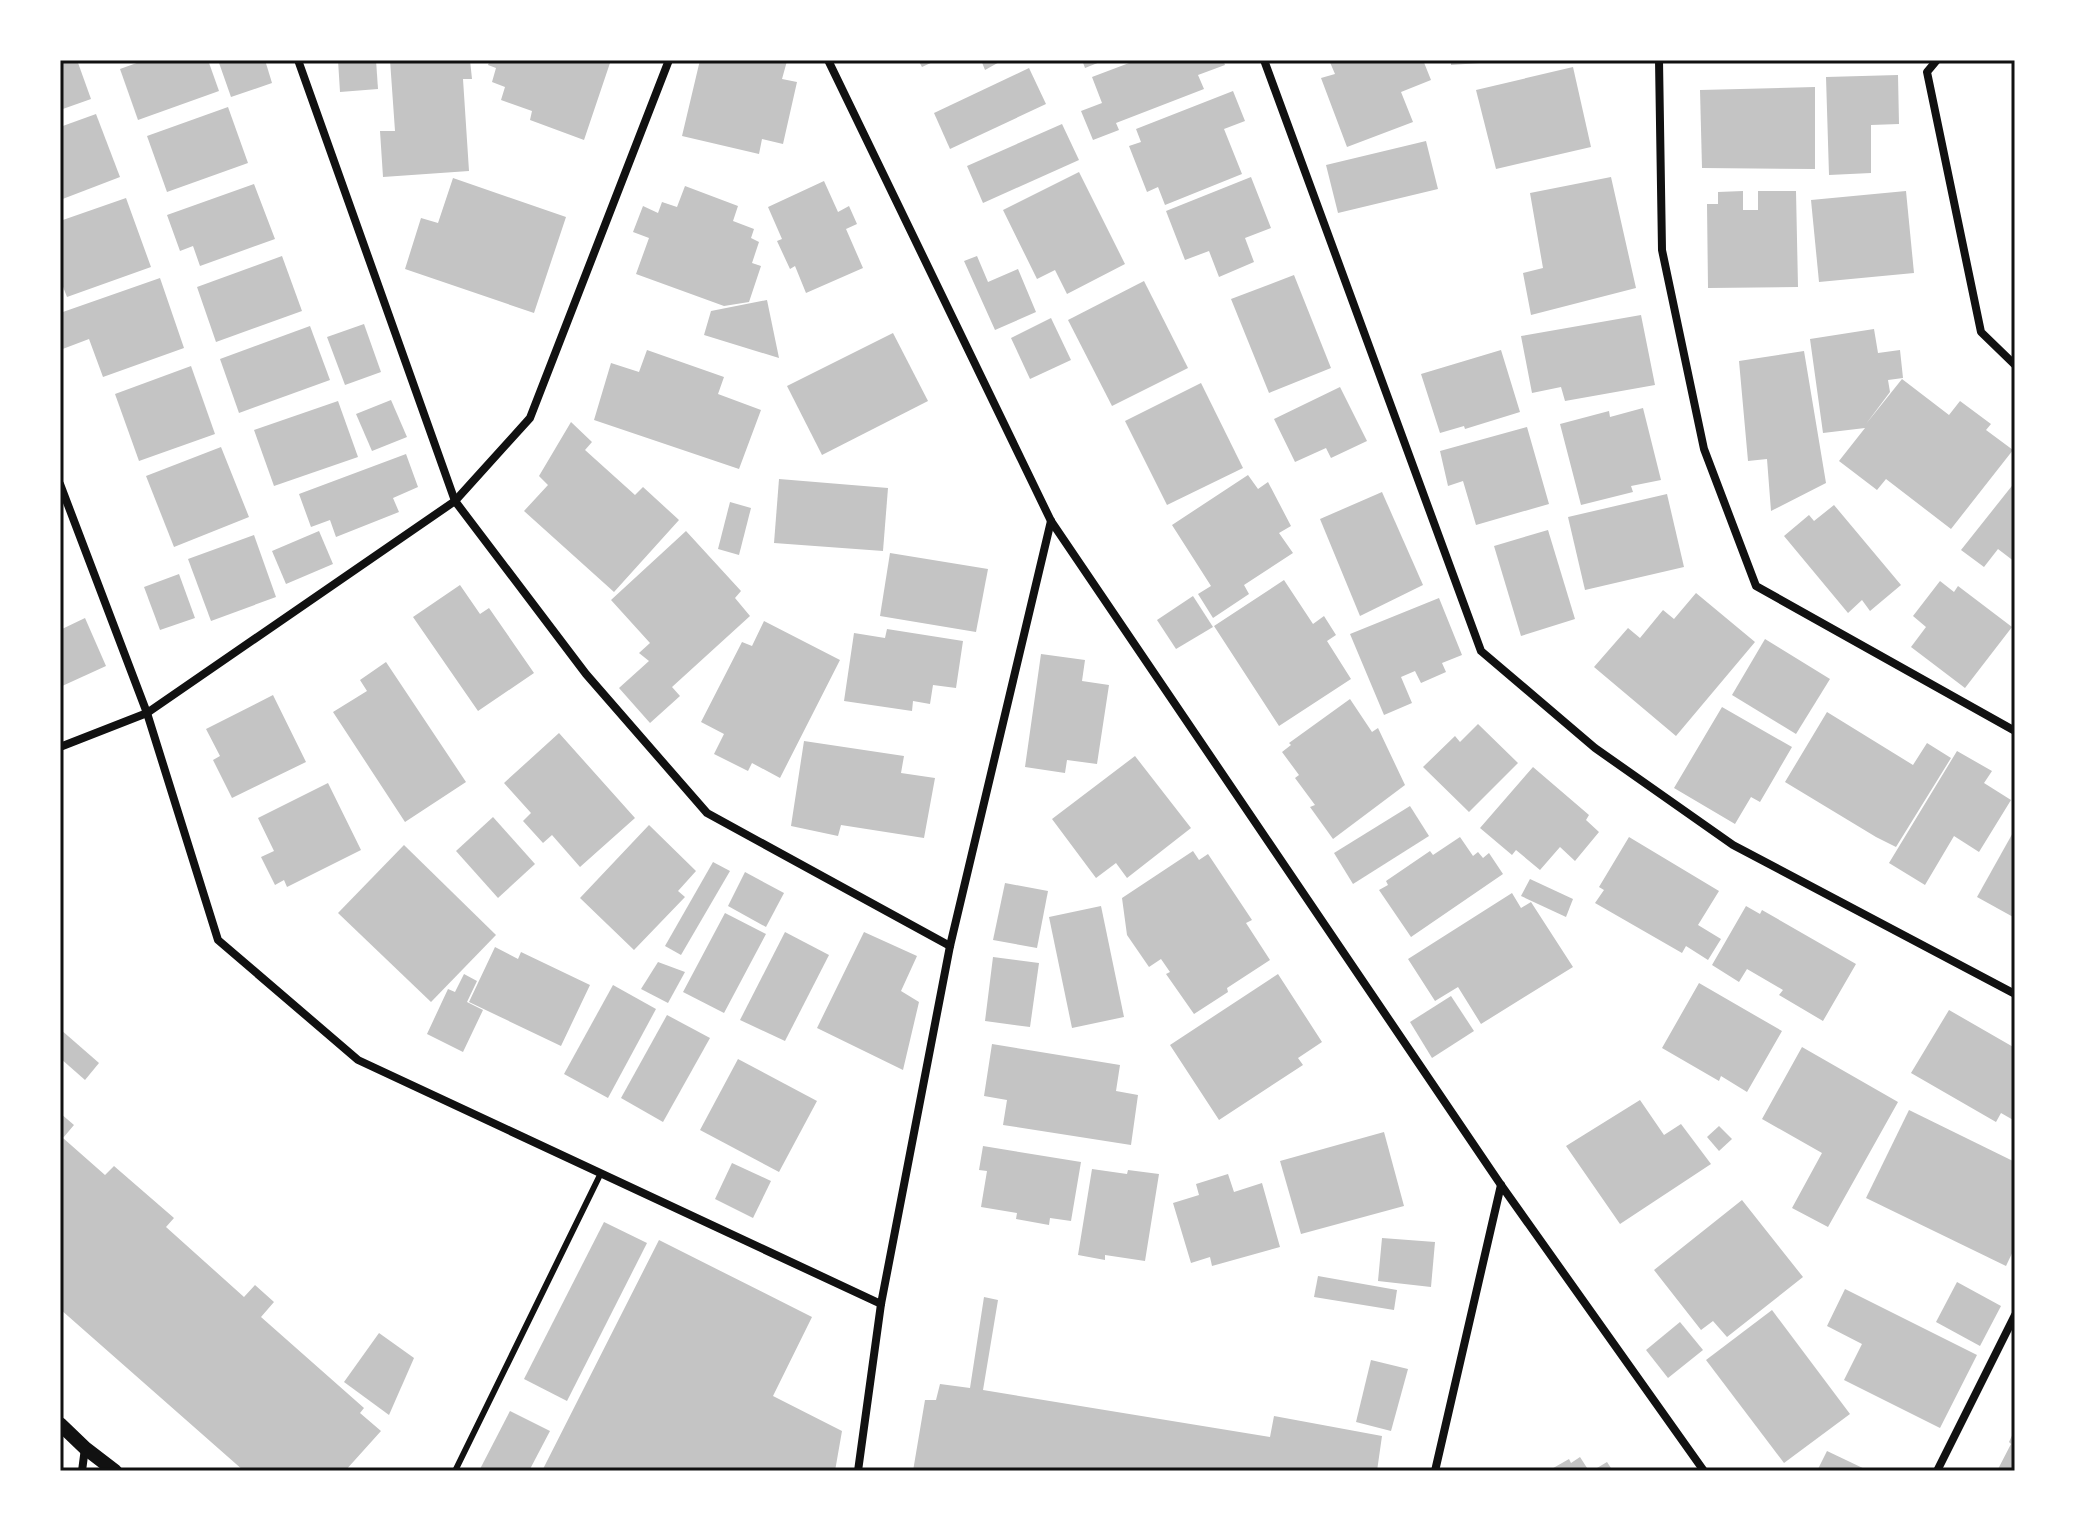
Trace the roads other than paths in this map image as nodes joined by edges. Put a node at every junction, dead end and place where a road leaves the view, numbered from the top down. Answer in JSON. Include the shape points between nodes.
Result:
{"nodes":[{"id":1,"x":298,"y":60,"type":"edge"},
{"id":2,"x":669,"y":60,"type":"edge"},
{"id":3,"x":828,"y":60,"type":"edge"},
{"id":4,"x":1264,"y":60,"type":"edge"},
{"id":5,"x":1659,"y":60,"type":"edge"},
{"id":6,"x":1937,"y":60,"type":"edge"},
{"id":7,"x":2015,"y":365,"type":"edge"},
{"id":8,"x":60,"y":484,"type":"edge"},
{"id":9,"x":455,"y":501,"type":"junction"},
{"id":10,"x":1051,"y":521,"type":"junction"},
{"id":11,"x":147,"y":713,"type":"junction"},
{"id":12,"x":2015,"y":731,"type":"edge"},
{"id":13,"x":60,"y":747,"type":"edge"},
{"id":14,"x":950,"y":946,"type":"junction"},
{"id":15,"x":2015,"y":994,"type":"edge"},
{"id":16,"x":600,"y":1175,"type":"junction"},
{"id":17,"x":1501,"y":1185,"type":"junction"},
{"id":18,"x":881,"y":1304,"type":"junction"},
{"id":19,"x":2015,"y":1315,"type":"edge"},
{"id":20,"x":60,"y":1424,"type":"edge"},
{"id":21,"x":85,"y":1448,"type":"junction"},
{"id":22,"x":82,"y":1471,"type":"edge"},
{"id":23,"x":115,"y":1471,"type":"edge"},
{"id":24,"x":455,"y":1471,"type":"edge"},
{"id":25,"x":858,"y":1471,"type":"edge"},
{"id":26,"x":1435,"y":1471,"type":"edge"},
{"id":27,"x":1704,"y":1471,"type":"edge"},
{"id":28,"x":1937,"y":1471,"type":"edge"}],
"edges":[{"from":1,"to":9,"type":"street"},
{"from":2,"to":9,"type":"street","via":[[530,418]]},
{"from":3,"to":10,"type":"street"},
{"from":4,"to":15,"type":"street","via":[[1481,651],[1595,748],[1733,845]]},
{"from":5,"to":12,"type":"street","via":[[1662,250],[1704,449],[1756,586]]},
{"from":6,"to":7,"type":"street","via":[[1927,72],[1981,332]]},
{"from":8,"to":11,"type":"street"},
{"from":9,"to":11,"type":"street"},
{"from":9,"to":14,"type":"street","via":[[586,674],[707,813]]},
{"from":10,"to":14,"type":"street"},
{"from":10,"to":17,"type":"street"},
{"from":11,"to":13,"type":"street"},
{"from":11,"to":16,"type":"street","via":[[218,940],[358,1060]]},
{"from":14,"to":18,"type":"street"},
{"from":16,"to":18,"type":"street"},
{"from":16,"to":24,"type":"lane"},
{"from":17,"to":26,"type":"street"},
{"from":17,"to":27,"type":"street"},
{"from":18,"to":25,"type":"street"},
{"from":19,"to":28,"type":"street"},
{"from":20,"to":21,"type":"street"},
{"from":21,"to":22,"type":"street"},
{"from":21,"to":23,"type":"street"}]}
